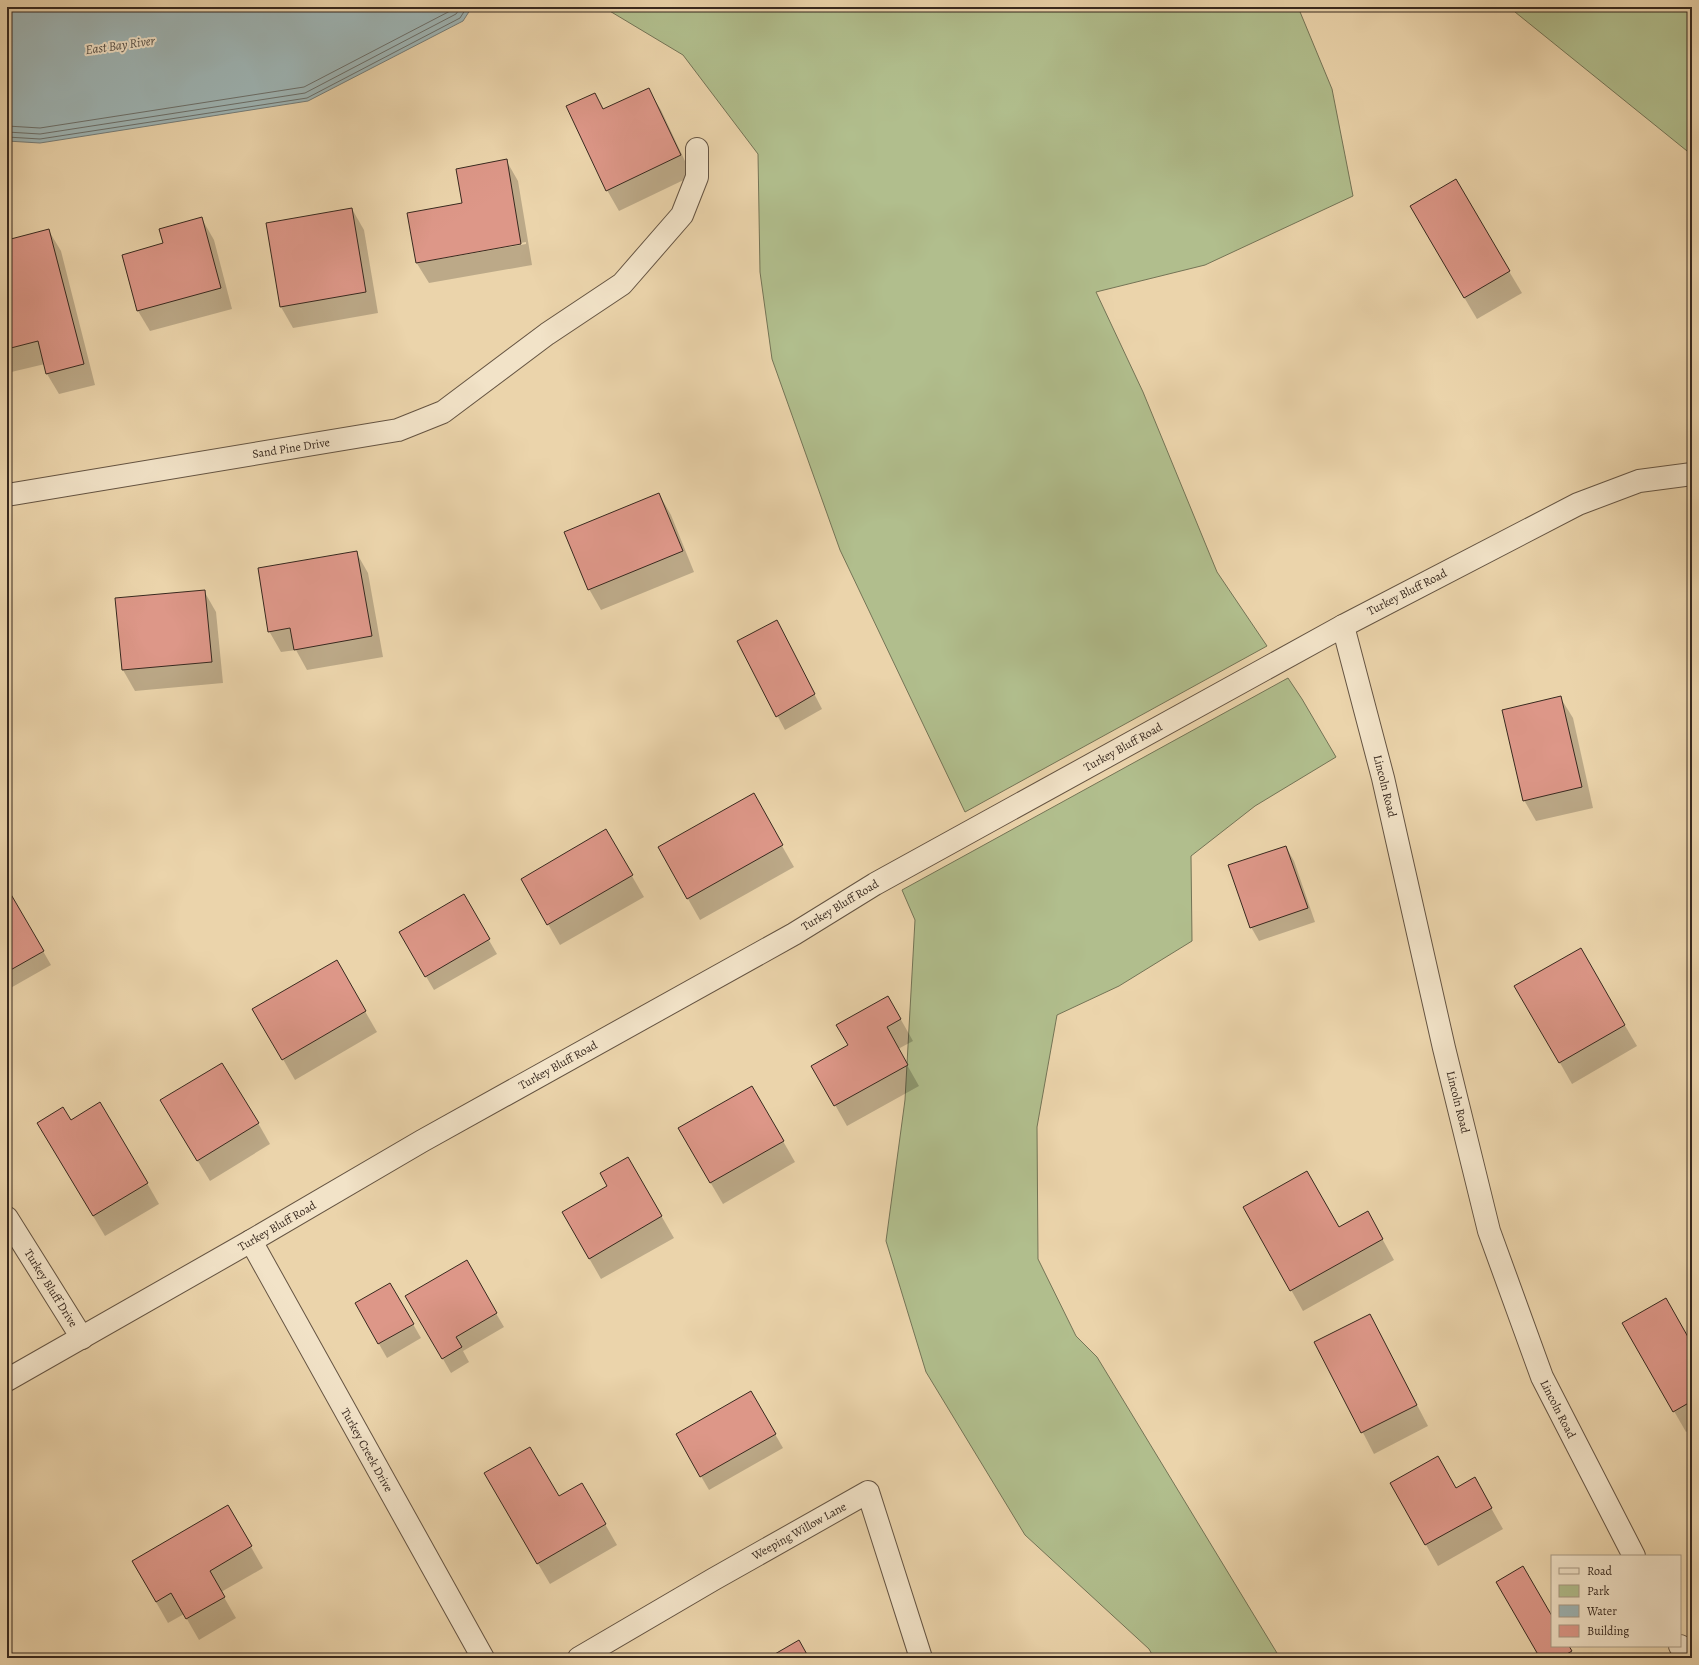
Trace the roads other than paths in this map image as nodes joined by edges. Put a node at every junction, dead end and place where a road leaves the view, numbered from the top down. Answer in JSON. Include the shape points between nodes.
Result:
{"nodes":[{"id":1,"x":696,"y":150,"type":"dead end"},
{"id":2,"x":1692,"y":474,"type":"edge"},
{"id":3,"x":7,"y":495,"type":"edge"},
{"id":4,"x":1343,"y":626,"type":"junction"},
{"id":5,"x":7,"y":1218,"type":"edge"},
{"id":6,"x":251,"y":1241,"type":"junction"},
{"id":7,"x":82,"y":1338,"type":"junction"},
{"id":8,"x":7,"y":1380,"type":"edge"},
{"id":9,"x":1633,"y":1555,"type":"edge"},
{"id":10,"x":1692,"y":1636,"type":"edge"},
{"id":11,"x":1681,"y":1642,"type":"edge"},
{"id":12,"x":1681,"y":1647,"type":"edge"},
{"id":13,"x":483,"y":1658,"type":"edge"},
{"id":14,"x":579,"y":1658,"type":"edge"},
{"id":15,"x":921,"y":1658,"type":"edge"},
{"id":16,"x":1687,"y":1658,"type":"edge"}],
"edges":[{"from":1,"to":3,"type":"street","name":"Sand Pine Drive","via":[[697,177],[682,214],[622,284],[547,334],[443,412],[398,430]]},
{"from":2,"to":4,"type":"street","name":"Turkey Bluff Road","via":[[1639,481],[1578,504]]},
{"from":4,"to":6,"type":"street","name":"Turkey Bluff Road","via":[[875,884],[794,934],[422,1141]]},
{"from":4,"to":9,"type":"street","name":"Lincoln Road","via":[[1383,778],[1444,1048],[1489,1231],[1542,1377]]},
{"from":5,"to":7,"type":"street","name":"Turkey Bluff Drive"},
{"from":6,"to":7,"type":"street","name":"Turkey Bluff Road"},
{"from":6,"to":13,"type":"street","name":"Turkey Creek Drive"},
{"from":7,"to":8,"type":"street","name":"Turkey Bluff Road"},
{"from":10,"to":11,"type":"street"},
{"from":12,"to":16,"type":"street"},
{"from":14,"to":15,"type":"street","name":"Weeping Willow Lane","via":[[868,1492]]}]}
